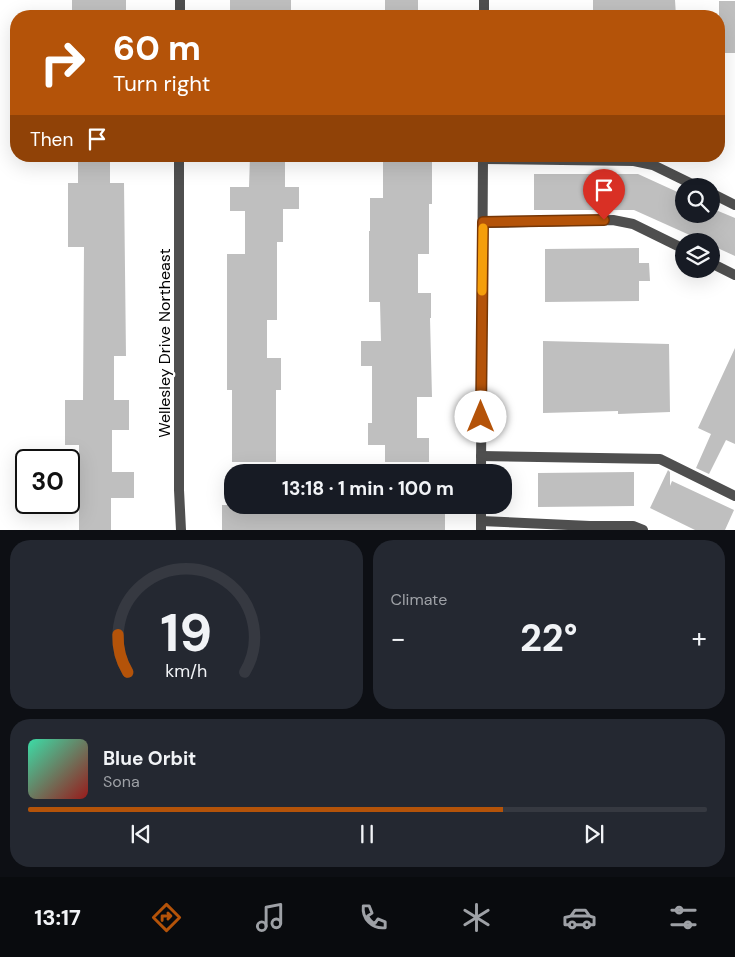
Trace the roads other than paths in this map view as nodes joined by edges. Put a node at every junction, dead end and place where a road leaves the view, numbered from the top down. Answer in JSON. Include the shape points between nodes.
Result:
{"nodes":[{"id":1,"x":180,"y":162,"type":"edge"},
{"id":2,"x":483,"y":162,"type":"edge"},
{"id":3,"x":638,"y":162,"type":"edge"},
{"id":4,"x":679,"y":178,"type":"edge"},
{"id":5,"x":720,"y":198,"type":"edge"},
{"id":6,"x":735,"y":205,"type":"edge"},
{"id":7,"x":483,"y":222,"type":"junction"},
{"id":8,"x":675,"y":245,"type":"edge"},
{"id":9,"x":720,"y":268,"type":"edge"},
{"id":10,"x":735,"y":275,"type":"edge"},
{"id":11,"x":481,"y":456,"type":"junction"},
{"id":12,"x":481,"y":464,"type":"edge"},
{"id":13,"x":735,"y":496,"type":"edge"},
{"id":14,"x":481,"y":525,"type":"edge"},
{"id":15,"x":181,"y":530,"type":"edge"},
{"id":16,"x":643,"y":530,"type":"edge"}],
"edges":[{"from":1,"to":15,"type":"street","name":"Wellesley Drive Northeast"},
{"from":2,"to":7,"type":"street"},
{"from":3,"to":4,"type":"street"},
{"from":5,"to":6,"type":"street"},
{"from":7,"to":8,"type":"street","via":[[613,220],[633,224]]},
{"from":7,"to":11,"type":"street"},
{"from":9,"to":10,"type":"street"},
{"from":11,"to":12,"type":"street"},
{"from":11,"to":13,"type":"street","via":[[660,459]]},
{"from":14,"to":16,"type":"street","via":[[633,526]]}]}
